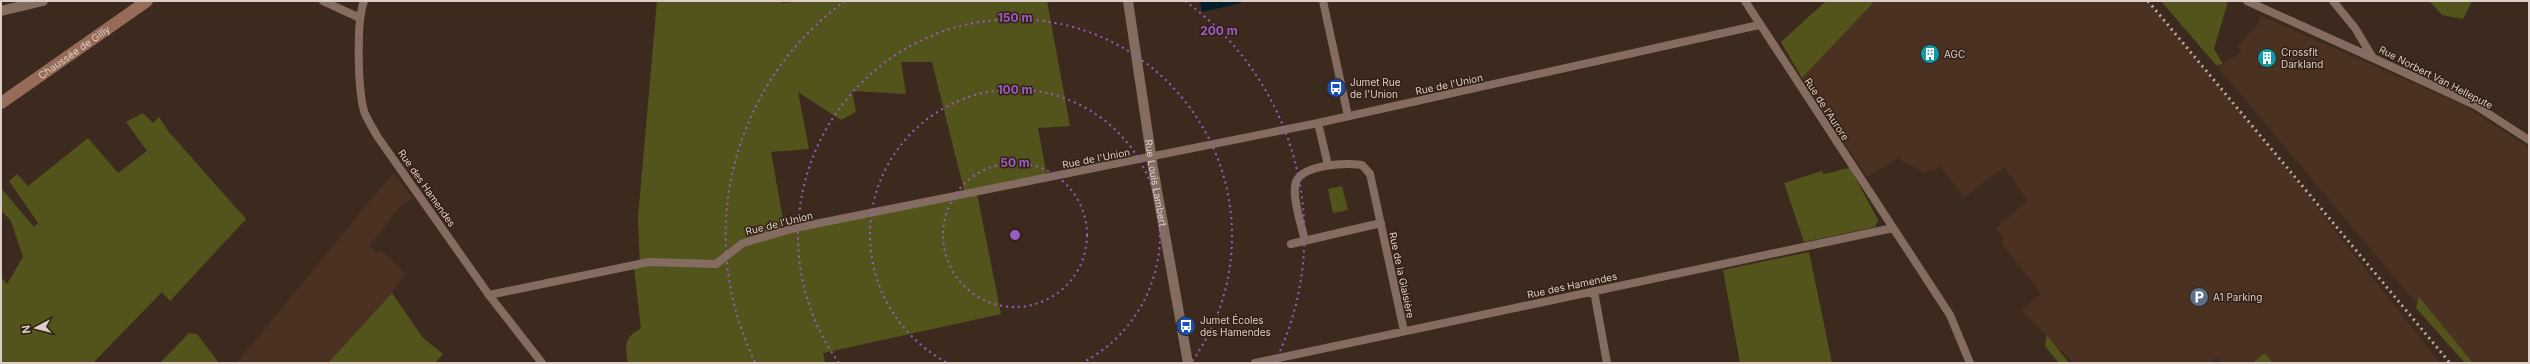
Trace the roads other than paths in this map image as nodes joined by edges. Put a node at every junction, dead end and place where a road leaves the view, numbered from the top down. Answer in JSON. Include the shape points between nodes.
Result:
{"nodes":[{"id":1,"x":43,"y":1,"type":"edge"},
{"id":2,"x":147,"y":1,"type":"edge"},
{"id":3,"x":323,"y":1,"type":"edge"},
{"id":4,"x":364,"y":1,"type":"edge"},
{"id":5,"x":1128,"y":1,"type":"edge"},
{"id":6,"x":1323,"y":1,"type":"edge"},
{"id":7,"x":1745,"y":1,"type":"edge"},
{"id":8,"x":2247,"y":1,"type":"edge"},
{"id":9,"x":2333,"y":1,"type":"edge"},
{"id":10,"x":1,"y":11,"type":"edge"},
{"id":11,"x":360,"y":18,"type":"junction"},
{"id":12,"x":1760,"y":25,"type":"junction"},
{"id":13,"x":2373,"y":58,"type":"junction"},
{"id":14,"x":1,"y":103,"type":"edge"},
{"id":15,"x":1348,"y":116,"type":"junction"},
{"id":16,"x":1318,"y":123,"type":"junction"},
{"id":17,"x":2529,"y":140,"type":"edge"},
{"id":18,"x":1152,"y":158,"type":"junction"},
{"id":19,"x":1328,"y":165,"type":"junction"},
{"id":20,"x":1381,"y":223,"type":"junction"},
{"id":21,"x":1893,"y":228,"type":"junction"},
{"id":22,"x":1305,"y":241,"type":"junction"},
{"id":23,"x":1292,"y":244,"type":"dead end"},
{"id":24,"x":1594,"y":291,"type":"junction"},
{"id":25,"x":489,"y":295,"type":"junction"},
{"id":26,"x":1404,"y":331,"type":"junction"},
{"id":27,"x":542,"y":363,"type":"edge"},
{"id":28,"x":1188,"y":363,"type":"edge"},
{"id":29,"x":1255,"y":363,"type":"edge"},
{"id":30,"x":1608,"y":363,"type":"edge"},
{"id":31,"x":1970,"y":363,"type":"edge"}],
"edges":[{"from":1,"to":10,"type":"street"},
{"from":2,"to":14,"type":"main road","name":"Chaussée de Gilly"},
{"from":3,"to":11,"type":"street"},
{"from":4,"to":11,"type":"street","name":"Rue des Hamendes"},
{"from":5,"to":18,"type":"street","name":"Rue Louis Lambert"},
{"from":6,"to":15,"type":"street"},
{"from":7,"to":12,"type":"street","name":"Rue de l'Aurore"},
{"from":8,"to":13,"type":"street"},
{"from":9,"to":13,"type":"street","name":"Rue Norbert Van Hellepute","via":[[2355,28]]},
{"from":11,"to":25,"type":"street","name":"Rue des Hamendes","via":[[364,112],[377,136]]},
{"from":12,"to":15,"type":"street","name":"Rue de l'Union"},
{"from":12,"to":21,"type":"street","name":"Rue de l'Aurore"},
{"from":13,"to":17,"type":"street","name":"Rue Norbert Van Hellepute","via":[[2475,105]]},
{"from":15,"to":16,"type":"street","name":"Rue de l'Union"},
{"from":16,"to":18,"type":"street","name":"Rue de l'Union"},
{"from":16,"to":19,"type":"street"},
{"from":18,"to":25,"type":"street","name":"Rue de l'Union","via":[[795,228],[749,240],[712,265],[649,262]]},
{"from":18,"to":28,"type":"street","name":"Rue Louis Lambert"},
{"from":19,"to":20,"type":"street","name":"Rue de la Glaisière","via":[[1362,165],[1370,174]]},
{"from":19,"to":22,"type":"street","name":"Rue de la Glaisière","via":[[1304,174],[1296,182],[1295,193]]},
{"from":20,"to":22,"type":"street","name":"Rue de la Glaisière"},
{"from":20,"to":26,"type":"street","name":"Rue de la Glaisière"},
{"from":21,"to":24,"type":"street","name":"Rue des Hamendes"},
{"from":21,"to":31,"type":"street","name":"Rue de l'Aurore","via":[[1950,315]]},
{"from":22,"to":23,"type":"street","name":"Rue de la Glaisière"},
{"from":24,"to":26,"type":"street","name":"Rue des Hamendes"},
{"from":24,"to":30,"type":"street"},
{"from":25,"to":27,"type":"street","name":"Rue des Hamendes"},
{"from":26,"to":29,"type":"street","name":"Rue des Hamendes"}]}
